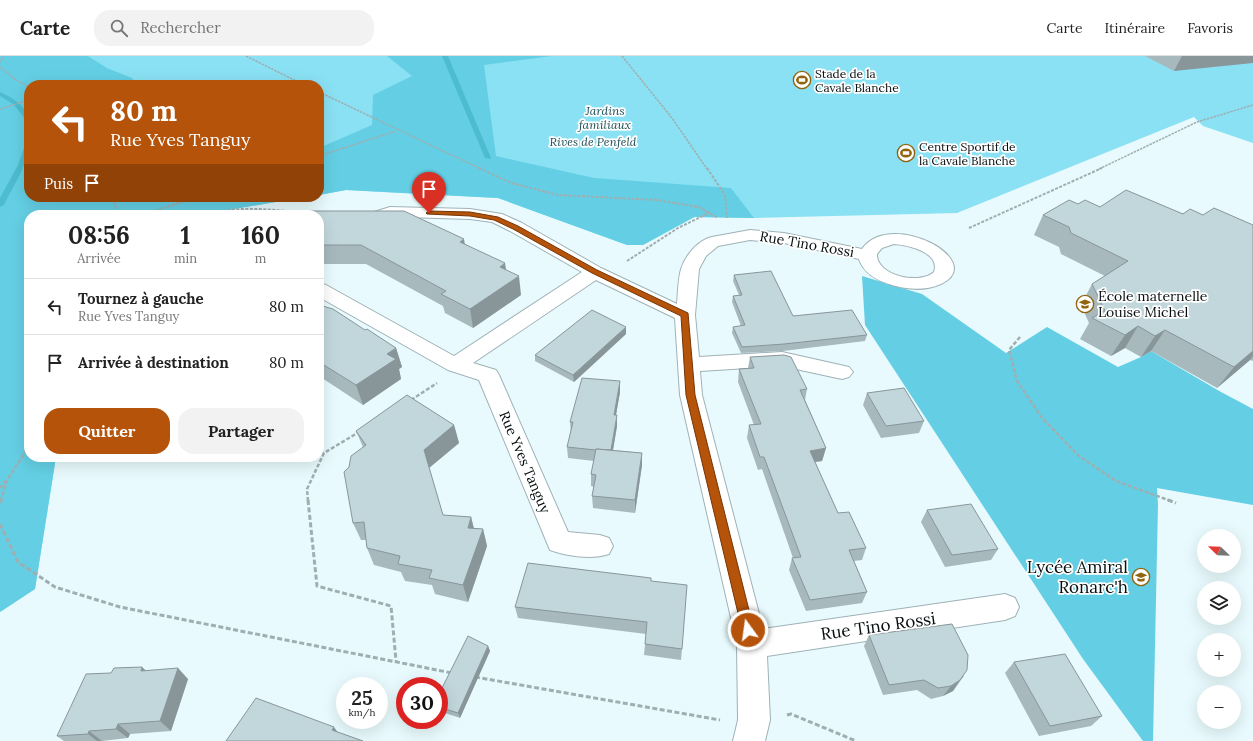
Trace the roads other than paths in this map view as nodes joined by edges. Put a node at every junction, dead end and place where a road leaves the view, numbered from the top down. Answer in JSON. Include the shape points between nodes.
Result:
{"nodes":[{"id":1,"x":371,"y":224,"type":"edge"},
{"id":2,"x":867,"y":255,"type":"dead end"},
{"id":3,"x":600,"y":274,"type":"junction"},
{"id":4,"x":324,"y":292,"type":"edge"},
{"id":5,"x":685,"y":315,"type":"junction"},
{"id":6,"x":689,"y":365,"type":"junction"},
{"id":7,"x":459,"y":366,"type":"junction"},
{"id":8,"x":842,"y":372,"type":"dead end"},
{"id":9,"x":600,"y":546,"type":"dead end"},
{"id":10,"x":1005,"y":608,"type":"dead end"},
{"id":11,"x":752,"y":644,"type":"junction"},
{"id":12,"x":752,"y":730,"type":"edge"}],
"edges":[{"from":1,"to":3,"type":"street","via":[[378,216],[390,212],[470,214],[496,218]]},
{"from":2,"to":5,"type":"street","name":"Rue Tino Rossi","via":[[784,238],[750,235],[712,242],[699,253],[690,269]]},
{"from":3,"to":5,"type":"street"},
{"from":3,"to":7,"type":"street"},
{"from":4,"to":7,"type":"street","name":"Rue Yves Tanguy"},
{"from":5,"to":6,"type":"street","name":"Rue Tino Rossi"},
{"from":6,"to":8,"type":"street","via":[[782,359]]},
{"from":6,"to":11,"type":"street","name":"Rue Tino Rossi","via":[[691,395]]},
{"from":7,"to":9,"type":"street","name":"Rue Yves Tanguy","via":[[488,375],[560,542]]},
{"from":10,"to":11,"type":"street","name":"Rue Tino Rossi"},
{"from":11,"to":12,"type":"street","name":"Rue Tino Rossi"}]}
